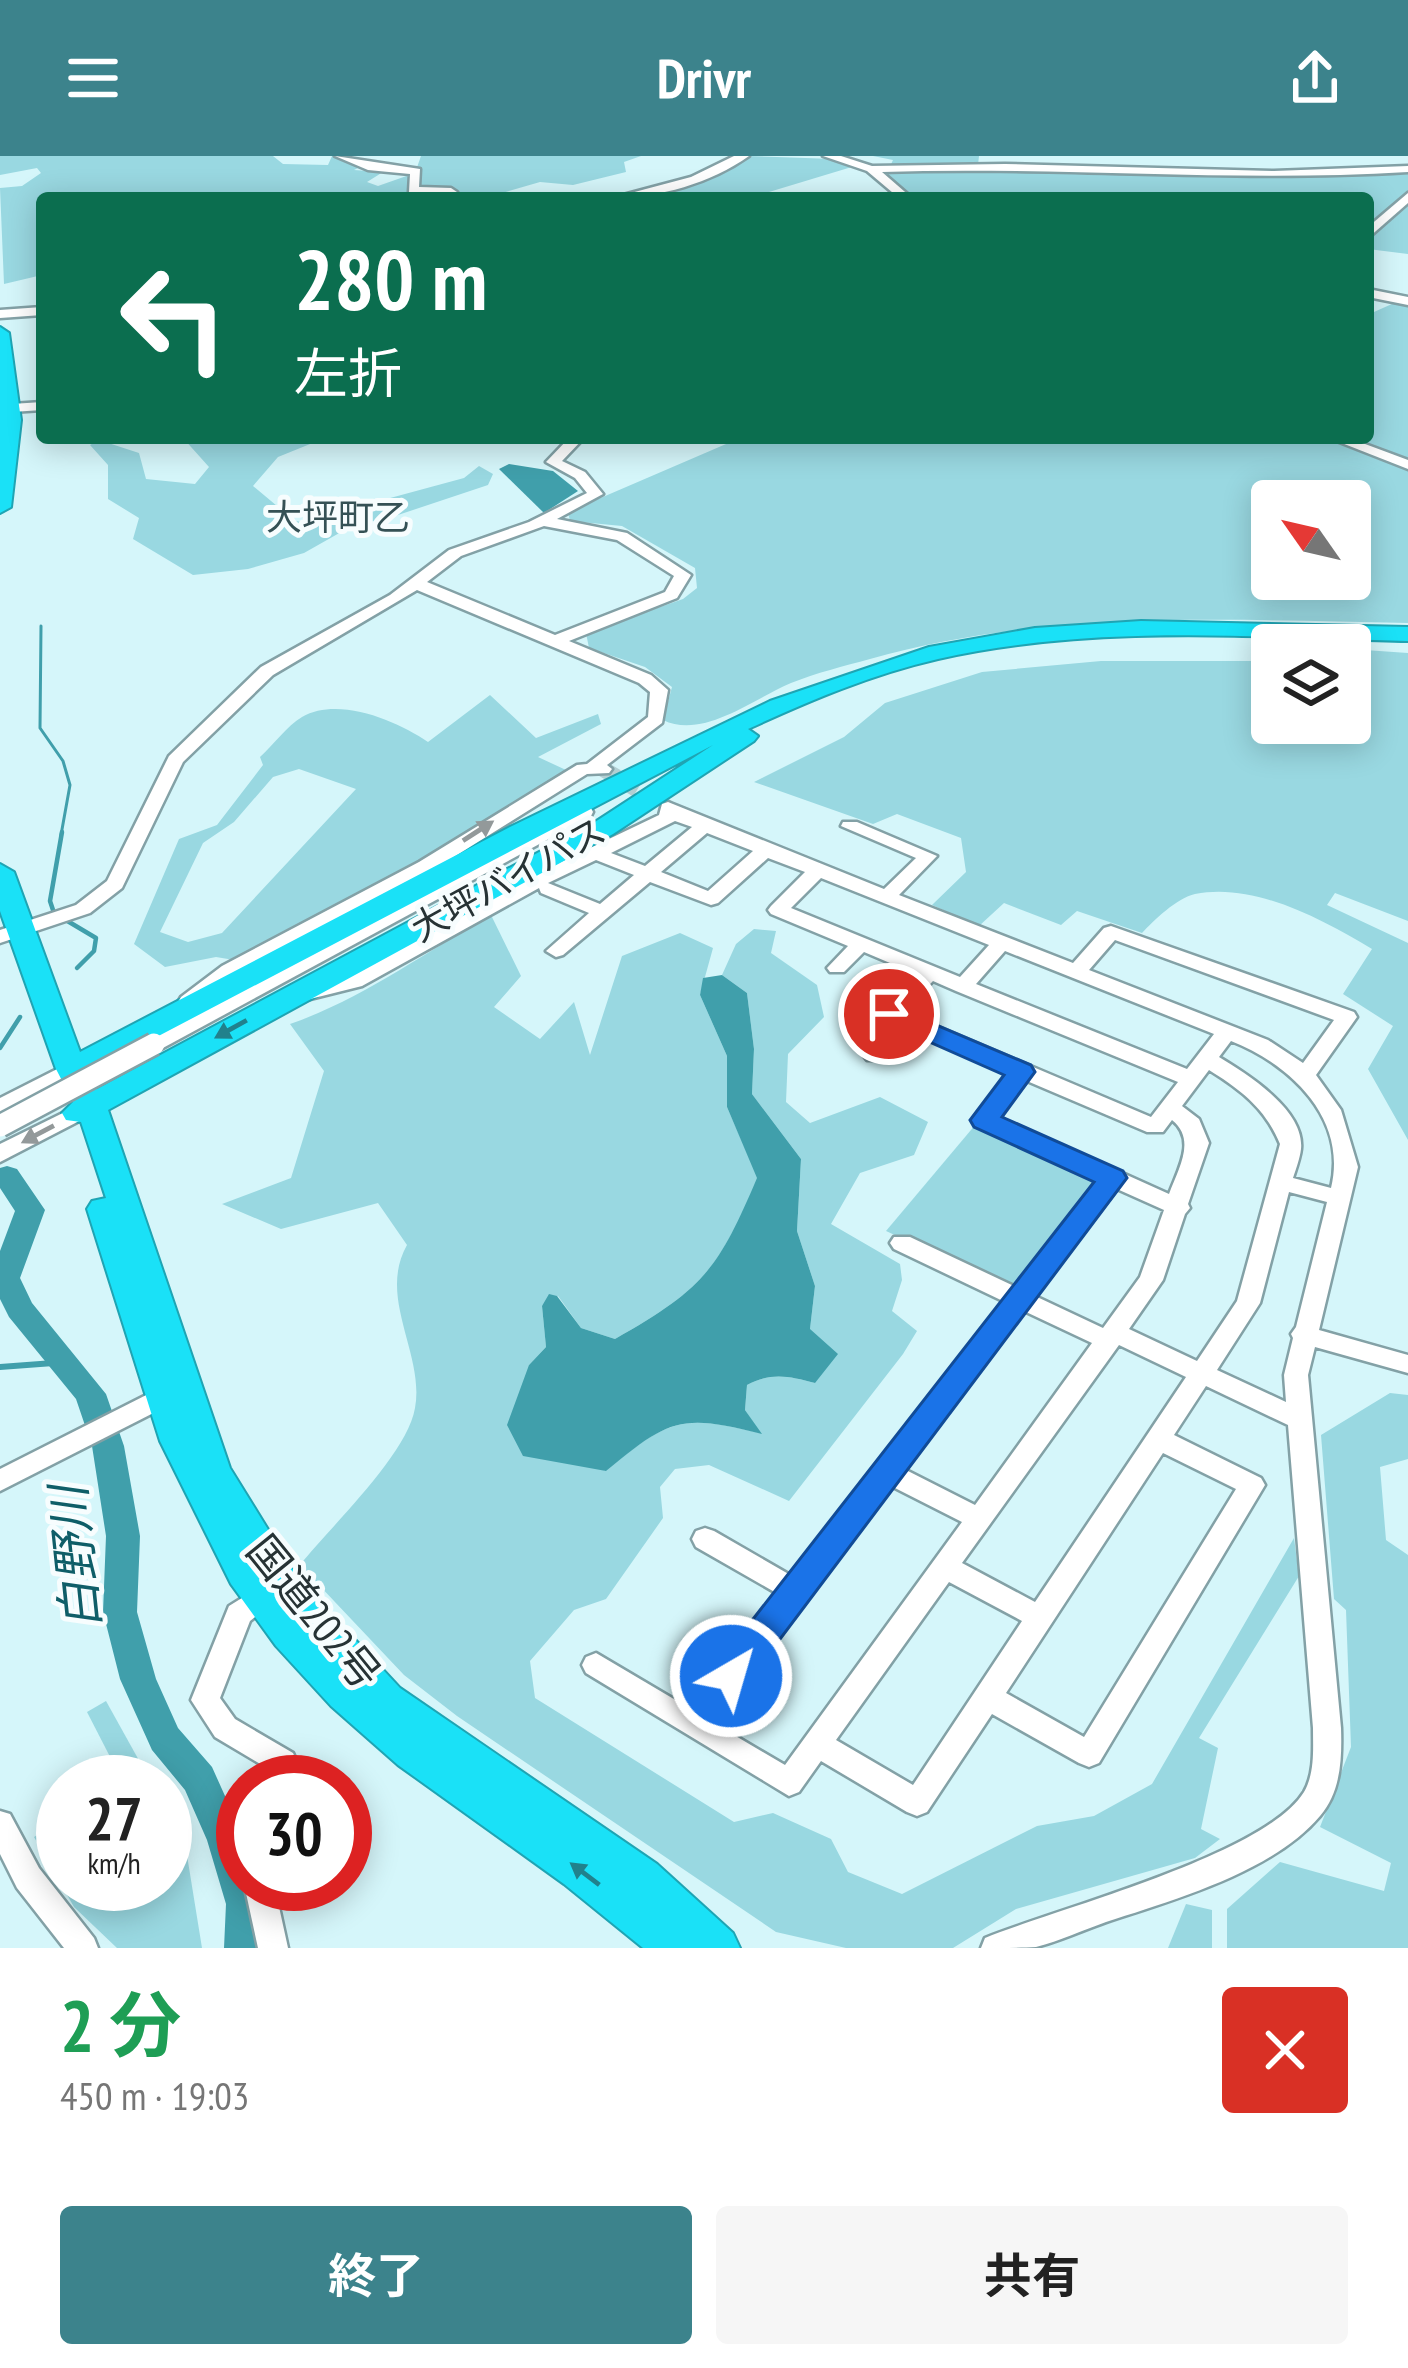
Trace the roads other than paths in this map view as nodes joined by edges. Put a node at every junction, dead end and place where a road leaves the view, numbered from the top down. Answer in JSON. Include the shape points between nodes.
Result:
{"nodes":[{"id":1,"x":341,"y":156,"type":"edge"},
{"id":2,"x":742,"y":156,"type":"edge"},
{"id":3,"x":829,"y":156,"type":"edge"},
{"id":4,"x":871,"y":169,"type":"junction"},
{"id":5,"x":1408,"y":169,"type":"edge"},
{"id":6,"x":1331,"y":172,"type":"junction"},
{"id":7,"x":1408,"y":182,"type":"edge"},
{"id":8,"x":417,"y":192,"type":"edge"},
{"id":9,"x":644,"y":192,"type":"edge"},
{"id":10,"x":899,"y":192,"type":"edge"},
{"id":11,"x":1408,"y":197,"type":"edge"},
{"id":12,"x":1374,"y":228,"type":"edge"},
{"id":13,"x":1408,"y":282,"type":"edge"},
{"id":14,"x":1374,"y":294,"type":"edge"},
{"id":15,"x":1388,"y":297,"type":"junction"},
{"id":16,"x":1408,"y":301,"type":"edge"},
{"id":17,"x":36,"y":311,"type":"edge"},
{"id":18,"x":0,"y":314,"type":"edge"},
{"id":19,"x":0,"y":332,"type":"edge"},
{"id":20,"x":36,"y":407,"type":"edge"},
{"id":21,"x":12,"y":409,"type":"junction"},
{"id":22,"x":571,"y":444,"type":"edge"},
{"id":23,"x":1352,"y":444,"type":"edge"},
{"id":24,"x":1408,"y":465,"type":"edge"},
{"id":25,"x":0,"y":507,"type":"edge"},
{"id":26,"x":541,"y":521,"type":"junction"},
{"id":27,"x":417,"y":584,"type":"junction"},
{"id":28,"x":1408,"y":634,"type":"edge"},
{"id":29,"x":556,"y":641,"type":"junction"},
{"id":30,"x":943,"y":651,"type":"junction"},
{"id":31,"x":707,"y":824,"type":"junction"},
{"id":32,"x":850,"y":826,"type":"dead end"},
{"id":33,"x":768,"y":848,"type":"junction"},
{"id":34,"x":596,"y":853,"type":"junction"},
{"id":35,"x":819,"y":869,"type":"junction"},
{"id":36,"x":0,"y":872,"type":"edge"},
{"id":37,"x":648,"y":874,"type":"junction"},
{"id":38,"x":548,"y":889,"type":"dead end"},
{"id":39,"x":888,"y":896,"type":"junction"},
{"id":40,"x":603,"y":912,"type":"junction"},
{"id":41,"x":10,"y":934,"type":"edge"},
{"id":42,"x":1003,"y":942,"type":"junction"},
{"id":43,"x":861,"y":944,"type":"junction"},
{"id":44,"x":556,"y":951,"type":"dead end"},
{"id":45,"x":837,"y":968,"type":"dead end"},
{"id":46,"x":1077,"y":971,"type":"junction"},
{"id":47,"x":930,"y":972,"type":"junction"},
{"id":48,"x":963,"y":986,"type":"junction"},
{"id":49,"x":292,"y":996,"type":"junction"},
{"id":50,"x":906,"y":1021,"type":"junction"},
{"id":51,"x":1227,"y":1031,"type":"junction"},
{"id":52,"x":159,"y":1032,"type":"junction"},
{"id":53,"x":874,"y":1055,"type":"dead end"},
{"id":54,"x":71,"y":1069,"type":"junction"},
{"id":55,"x":1199,"y":1069,"type":"junction"},
{"id":56,"x":1022,"y":1072,"type":"junction"},
{"id":57,"x":1306,"y":1074,"type":"junction"},
{"id":58,"x":0,"y":1107,"type":"edge"},
{"id":59,"x":1170,"y":1108,"type":"junction"},
{"id":60,"x":83,"y":1110,"type":"junction"},
{"id":61,"x":0,"y":1126,"type":"edge"},
{"id":62,"x":0,"y":1154,"type":"edge"},
{"id":63,"x":1113,"y":1178,"type":"junction"},
{"id":64,"x":1284,"y":1184,"type":"junction"},
{"id":65,"x":1340,"y":1198,"type":"junction"},
{"id":66,"x":1179,"y":1208,"type":"junction"},
{"id":67,"x":902,"y":1243,"type":"dead end"},
{"id":68,"x":1022,"y":1299,"type":"junction"},
{"id":69,"x":1303,"y":1334,"type":"junction"},
{"id":70,"x":1112,"y":1337,"type":"junction"},
{"id":71,"x":1408,"y":1364,"type":"edge"},
{"id":72,"x":1201,"y":1374,"type":"junction"},
{"id":73,"x":155,"y":1401,"type":"junction"},
{"id":74,"x":1296,"y":1418,"type":"junction"},
{"id":75,"x":1158,"y":1439,"type":"junction"},
{"id":76,"x":890,"y":1473,"type":"junction"},
{"id":77,"x":0,"y":1481,"type":"edge"},
{"id":78,"x":981,"y":1520,"type":"junction"},
{"id":79,"x":704,"y":1539,"type":"dead end"},
{"id":80,"x":947,"y":1568,"type":"junction"},
{"id":81,"x":796,"y":1592,"type":"junction"},
{"id":82,"x":258,"y":1599,"type":"junction"},
{"id":83,"x":1041,"y":1618,"type":"junction"},
{"id":84,"x":596,"y":1665,"type":"dead end"},
{"id":85,"x":988,"y":1697,"type":"junction"},
{"id":86,"x":693,"y":1725,"type":"junction"},
{"id":87,"x":818,"y":1744,"type":"junction"},
{"id":88,"x":271,"y":1755,"type":"edge"},
{"id":89,"x":0,"y":1824,"type":"edge"},
{"id":90,"x":265,"y":1911,"type":"edge"},
{"id":91,"x":83,"y":1948,"type":"edge"},
{"id":92,"x":273,"y":1948,"type":"edge"},
{"id":93,"x":675,"y":1948,"type":"edge"},
{"id":94,"x":718,"y":1948,"type":"edge"},
{"id":95,"x":996,"y":1948,"type":"edge"}],
"edges":[{"from":1,"to":8,"type":"street","via":[[416,171]]},
{"from":2,"to":9,"type":"street","via":[[695,180]]},
{"from":3,"to":4,"type":"street"},
{"from":4,"to":6,"type":"street"},
{"from":4,"to":10,"type":"street"},
{"from":5,"to":6,"type":"street"},
{"from":6,"to":7,"type":"street","via":[[1356,182]]},
{"from":11,"to":12,"type":"street"},
{"from":13,"to":15,"type":"street"},
{"from":14,"to":15,"type":"street"},
{"from":15,"to":16,"type":"street"},
{"from":17,"to":18,"type":"street"},
{"from":19,"to":21,"type":"highway"},
{"from":20,"to":21,"type":"street"},
{"from":21,"to":25,"type":"highway","via":[[13,462]]},
{"from":22,"to":26,"type":"street","via":[[553,462],[596,494]]},
{"from":23,"to":24,"type":"street"},
{"from":26,"to":27,"type":"street","via":[[455,553]]},
{"from":26,"to":29,"type":"street","via":[[622,536],[683,574],[680,587],[657,602]]},
{"from":27,"to":29,"type":"street"},
{"from":27,"to":41,"type":"street","via":[[300,649],[243,693],[175,760],[115,884],[58,918]]},
{"from":28,"to":30,"type":"highway","name":"大坪バイパス","via":[[1101,630]]},
{"from":52,"to":29,"type":"street","one_way":true,"via":[[229,970],[599,767],[656,718],[659,690]]},
{"from":30,"to":49,"type":"highway","name":"大坪バイパス","via":[[805,702],[638,808]]},
{"from":30,"to":52,"type":"highway","name":"大坪バイパス","via":[[728,727]]},
{"from":31,"to":33,"type":"street"},
{"from":31,"to":34,"type":"street","via":[[669,810]]},
{"from":31,"to":37,"type":"street"},
{"from":32,"to":39,"type":"street","via":[[928,856]]},
{"from":33,"to":35,"type":"street"},
{"from":33,"to":37,"type":"street","via":[[711,898]]},
{"from":34,"to":37,"type":"street"},
{"from":34,"to":49,"type":"street","via":[[355,981]]},
{"from":35,"to":39,"type":"street"},
{"from":35,"to":43,"type":"street","via":[[778,910]]},
{"from":36,"to":41,"type":"highway","name":"国道202号"},
{"from":37,"to":40,"type":"street"},
{"from":38,"to":40,"type":"street"},
{"from":39,"to":42,"type":"street"},
{"from":40,"to":44,"type":"street"},
{"from":41,"to":54,"type":"highway","name":"国道202号"},
{"from":42,"to":46,"type":"street"},
{"from":42,"to":48,"type":"street"},
{"from":43,"to":45,"type":"street"},
{"from":43,"to":47,"type":"street"},
{"from":46,"to":51,"type":"street"},
{"from":46,"to":57,"type":"street","via":[[1111,932],[1347,1017]]},
{"from":47,"to":48,"type":"street"},
{"from":47,"to":50,"type":"street","via":[[889,1014]]},
{"from":48,"to":55,"type":"street"},
{"from":49,"to":60,"type":"highway","name":"大坪バイパス","one_way":true},
{"from":50,"to":53,"type":"street"},
{"from":50,"to":56,"type":"street"},
{"from":51,"to":55,"type":"street"},
{"from":51,"to":57,"type":"street"},
{"from":52,"to":54,"type":"highway","name":"大坪バイパス"},
{"from":52,"to":61,"type":"street","bridge":true},
{"from":54,"to":58,"type":"street"},
{"from":54,"to":60,"type":"highway","name":"国道202号"},
{"from":55,"to":59,"type":"street"},
{"from":55,"to":64,"type":"street","via":[[1251,1086],[1280,1118],[1291,1144]]},
{"from":56,"to":59,"type":"street","via":[[1155,1127]]},
{"from":56,"to":63,"type":"street","via":[[984,1120]]},
{"from":57,"to":65,"type":"street","via":[[1343,1140]]},
{"from":59,"to":66,"type":"street","via":[[1191,1124],[1198,1143]]},
{"from":60,"to":62,"type":"street","one_way":true},
{"from":60,"to":73,"type":"highway","name":"国道202号"},
{"from":63,"to":66,"type":"street"},
{"from":63,"to":68,"type":"street"},
{"from":64,"to":65,"type":"street"},
{"from":64,"to":72,"type":"street","via":[[1248,1303]]},
{"from":65,"to":69,"type":"street"},
{"from":66,"to":70,"type":"street","via":[[1151,1280]]},
{"from":67,"to":68,"type":"street"},
{"from":68,"to":70,"type":"street"},
{"from":68,"to":76,"type":"street"},
{"from":69,"to":71,"type":"street"},
{"from":69,"to":74,"type":"street"},
{"from":70,"to":72,"type":"street"},
{"from":70,"to":78,"type":"street"},
{"from":72,"to":74,"type":"street"},
{"from":72,"to":75,"type":"street"},
{"from":73,"to":77,"type":"street"},
{"from":73,"to":82,"type":"highway","name":"国道202号"},
{"from":73,"to":94,"type":"highway","name":"国道202号","via":[[213,1472],[284,1589],[339,1654],[429,1732],[642,1878]]},
{"from":74,"to":95,"type":"street","via":[[1327,1729],[1323,1784],[1310,1808],[1205,1874]]},
{"from":75,"to":83,"type":"street"},
{"from":75,"to":85,"type":"street","via":[[1252,1485],[1089,1754]]},
{"from":76,"to":78,"type":"street"},
{"from":76,"to":81,"type":"street"},
{"from":78,"to":80,"type":"street"},
{"from":79,"to":81,"type":"street"},
{"from":80,"to":83,"type":"street"},
{"from":80,"to":87,"type":"street"},
{"from":81,"to":86,"type":"street"},
{"from":82,"to":88,"type":"street","via":[[239,1614],[205,1700],[225,1729]]},
{"from":93,"to":82,"type":"highway","name":"国道202号","one_way":true,"via":[[413,1753]]},
{"from":83,"to":85,"type":"street"},
{"from":84,"to":86,"type":"street"},
{"from":85,"to":87,"type":"street","via":[[917,1803]]},
{"from":86,"to":87,"type":"street","via":[[789,1783]]},
{"from":89,"to":91,"type":"street","via":[[28,1878]]},
{"from":90,"to":92,"type":"street"}]}
